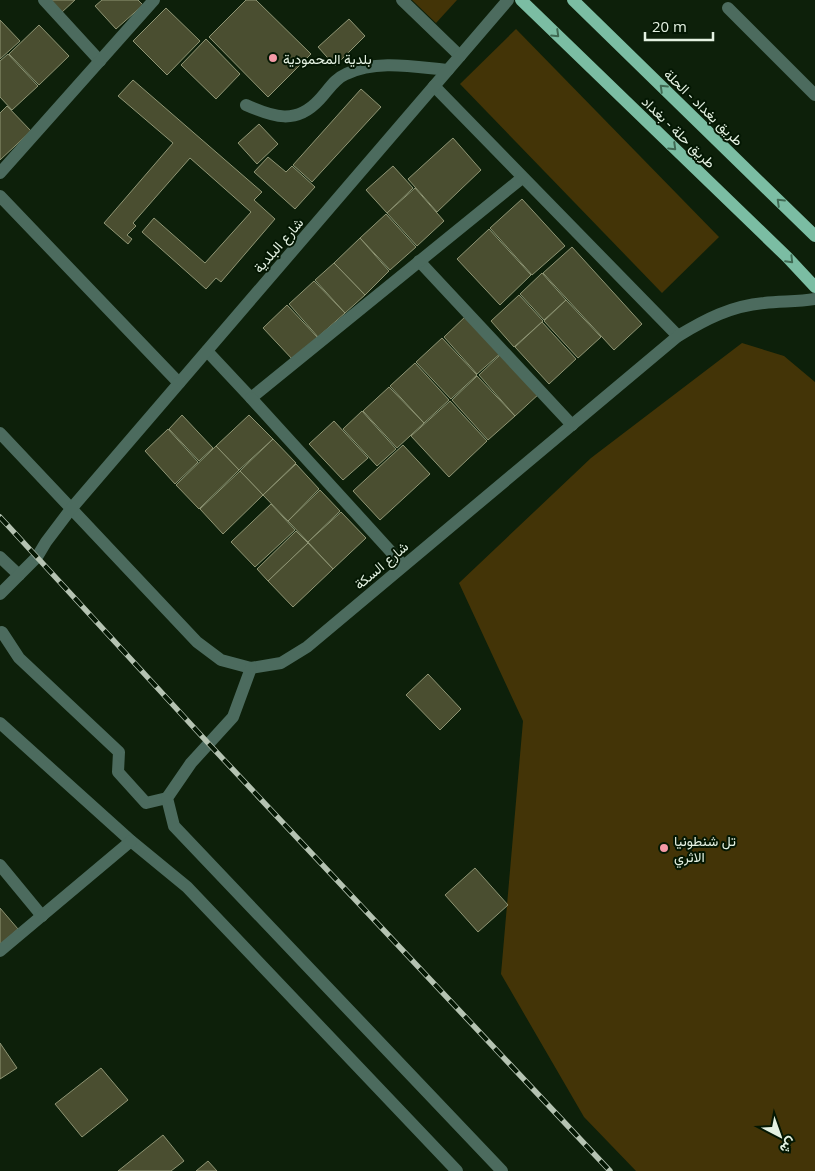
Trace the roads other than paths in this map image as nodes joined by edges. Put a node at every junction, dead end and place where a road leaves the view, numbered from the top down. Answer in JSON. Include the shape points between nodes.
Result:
{"nodes":[{"id":1,"x":44,"y":0,"type":"edge"},
{"id":2,"x":154,"y":0,"type":"edge"},
{"id":3,"x":402,"y":0,"type":"edge"},
{"id":4,"x":508,"y":0,"type":"edge"},
{"id":5,"x":521,"y":0,"type":"edge"},
{"id":6,"x":572,"y":0,"type":"edge"},
{"id":7,"x":728,"y":8,"type":"dead end"},
{"id":8,"x":460,"y":56,"type":"junction"},
{"id":9,"x":100,"y":61,"type":"junction"},
{"id":10,"x":448,"y":70,"type":"junction"},
{"id":11,"x":434,"y":86,"type":"junction"},
{"id":12,"x":815,"y":95,"type":"edge"},
{"id":13,"x":246,"y":105,"type":"dead end"},
{"id":14,"x":0,"y":173,"type":"edge"},
{"id":15,"x":522,"y":178,"type":"junction"},
{"id":16,"x":0,"y":196,"type":"edge"},
{"id":17,"x":815,"y":236,"type":"edge"},
{"id":18,"x":419,"y":261,"type":"junction"},
{"id":19,"x":815,"y":287,"type":"edge"},
{"id":20,"x":815,"y":299,"type":"edge"},
{"id":21,"x":678,"y":336,"type":"junction"},
{"id":22,"x":207,"y":351,"type":"junction"},
{"id":23,"x":179,"y":383,"type":"junction"},
{"id":24,"x":251,"y":398,"type":"junction"},
{"id":25,"x":572,"y":425,"type":"junction"},
{"id":26,"x":0,"y":433,"type":"edge"},
{"id":27,"x":71,"y":509,"type":"junction"},
{"id":28,"x":0,"y":557,"type":"edge"},
{"id":29,"x":404,"y":565,"type":"junction"},
{"id":30,"x":19,"y":575,"type":"junction"},
{"id":31,"x":0,"y":594,"type":"edge"},
{"id":32,"x":2,"y":632,"type":"dead end"},
{"id":33,"x":251,"y":668,"type":"junction"},
{"id":34,"x":0,"y":723,"type":"edge"},
{"id":35,"x":167,"y":798,"type":"junction"},
{"id":36,"x":131,"y":841,"type":"junction"},
{"id":37,"x":0,"y":865,"type":"edge"},
{"id":38,"x":42,"y":916,"type":"junction"},
{"id":39,"x":0,"y":951,"type":"edge"},
{"id":40,"x":457,"y":1171,"type":"edge"},
{"id":41,"x":502,"y":1171,"type":"edge"}],
"edges":[{"from":1,"to":9,"type":"street"},
{"from":2,"to":9,"type":"street"},
{"from":3,"to":8,"type":"street"},
{"from":4,"to":8,"type":"street","name":"شارع البلدية"},
{"from":5,"to":19,"type":"main road","name":"طريق حلة - بغداد","one_way":true},
{"from":17,"to":6,"type":"main road","name":"طريق بغداد - الحلة","one_way":true},
{"from":7,"to":12,"type":"street"},
{"from":8,"to":10,"type":"street","name":"شارع البلدية"},
{"from":9,"to":14,"type":"street"},
{"from":10,"to":11,"type":"street","name":"شارع البلدية"},
{"from":10,"to":13,"type":"street","via":[[394,65],[345,74],[329,87],[319,101],[301,114],[286,117],[267,114]]},
{"from":11,"to":15,"type":"street"},
{"from":11,"to":22,"type":"street","name":"شارع البلدية"},
{"from":15,"to":18,"type":"street"},
{"from":15,"to":21,"type":"street"},
{"from":16,"to":23,"type":"street"},
{"from":18,"to":24,"type":"street"},
{"from":18,"to":25,"type":"street"},
{"from":20,"to":21,"type":"street","name":"شارع السكة","via":[[733,308]]},
{"from":21,"to":25,"type":"street","name":"شارع السكة"},
{"from":22,"to":23,"type":"street","name":"شارع البلدية"},
{"from":22,"to":24,"type":"street"},
{"from":23,"to":27,"type":"street","name":"شارع البلدية"},
{"from":24,"to":29,"type":"street"},
{"from":25,"to":29,"type":"street","name":"شارع السكة"},
{"from":26,"to":27,"type":"street","name":"شارع السكة"},
{"from":27,"to":30,"type":"street","name":"شارع البلدية","via":[[37,557]]},
{"from":27,"to":33,"type":"street","name":"شارع السكة","via":[[197,642],[221,660]]},
{"from":28,"to":30,"type":"street"},
{"from":29,"to":33,"type":"street","name":"شارع السكة","via":[[307,646],[281,663]]},
{"from":30,"to":31,"type":"street","name":"شارع البلدية"},
{"from":32,"to":35,"type":"street","via":[[19,658],[120,752],[118,772],[138,796],[146,803]]},
{"from":33,"to":35,"type":"street","via":[[233,717],[191,763]]},
{"from":34,"to":36,"type":"street"},
{"from":35,"to":41,"type":"street","via":[[174,826]]},
{"from":36,"to":38,"type":"street"},
{"from":36,"to":40,"type":"street","via":[[187,887]]},
{"from":37,"to":38,"type":"street"},
{"from":38,"to":39,"type":"street"}]}
